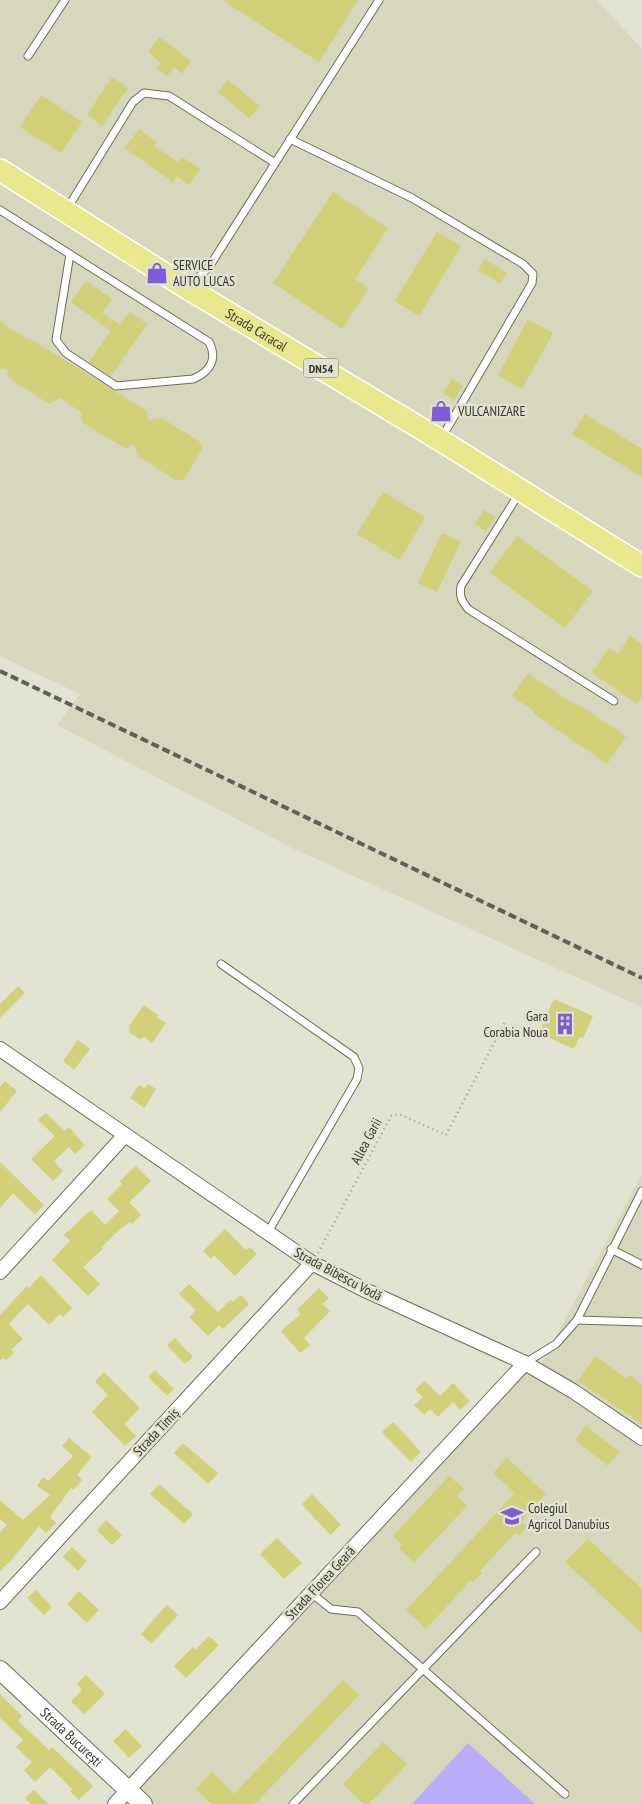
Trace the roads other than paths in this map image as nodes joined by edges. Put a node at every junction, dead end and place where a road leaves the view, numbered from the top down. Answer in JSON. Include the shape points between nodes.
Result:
{"nodes":[{"id":1,"x":65,"y":0,"type":"edge"},
{"id":2,"x":379,"y":0,"type":"edge"},
{"id":3,"x":28,"y":56,"type":"dead end"},
{"id":4,"x":290,"y":140,"type":"junction"},
{"id":5,"x":275,"y":163,"type":"junction"},
{"id":6,"x":0,"y":170,"type":"edge"},
{"id":7,"x":0,"y":210,"type":"edge"},
{"id":8,"x":66,"y":211,"type":"junction"},
{"id":9,"x":70,"y":254,"type":"junction"},
{"id":10,"x":188,"y":288,"type":"junction"},
{"id":11,"x":440,"y":440,"type":"junction"},
{"id":12,"x":520,"y":492,"type":"junction"},
{"id":13,"x":642,"y":566,"type":"edge"},
{"id":14,"x":614,"y":701,"type":"dead end"},
{"id":15,"x":220,"y":964,"type":"dead end"},
{"id":16,"x":0,"y":1049,"type":"edge"},
{"id":17,"x":126,"y":1135,"type":"junction"},
{"id":18,"x":642,"y":1191,"type":"edge"},
{"id":19,"x":268,"y":1232,"type":"junction"},
{"id":20,"x":611,"y":1249,"type":"junction"},
{"id":21,"x":312,"y":1263,"type":"junction"},
{"id":22,"x":642,"y":1265,"type":"edge"},
{"id":23,"x":0,"y":1272,"type":"edge"},
{"id":24,"x":576,"y":1320,"type":"junction"},
{"id":25,"x":642,"y":1322,"type":"edge"},
{"id":26,"x":525,"y":1362,"type":"junction"},
{"id":27,"x":642,"y":1438,"type":"edge"},
{"id":28,"x":536,"y":1552,"type":"dead end"},
{"id":29,"x":311,"y":1593,"type":"junction"},
{"id":30,"x":0,"y":1602,"type":"edge"},
{"id":31,"x":423,"y":1669,"type":"junction"},
{"id":32,"x":0,"y":1670,"type":"edge"},
{"id":33,"x":128,"y":1790,"type":"junction"},
{"id":34,"x":565,"y":1794,"type":"dead end"},
{"id":35,"x":115,"y":1804,"type":"edge"},
{"id":36,"x":142,"y":1804,"type":"edge"},
{"id":37,"x":293,"y":1804,"type":"edge"}],
"edges":[{"from":1,"to":3,"type":"lane"},
{"from":2,"to":4,"type":"lane"},
{"from":4,"to":5,"type":"lane"},
{"from":4,"to":11,"type":"lane","via":[[412,198],[523,264],[532,274],[532,283]]},
{"from":5,"to":8,"type":"lane","via":[[168,96],[144,93],[133,102]]},
{"from":5,"to":10,"type":"lane","via":[[209,267]]},
{"from":6,"to":8,"type":"main road","name":"Strada Caracal","number":"DN54"},
{"from":7,"to":9,"type":"lane"},
{"from":8,"to":10,"type":"main road","name":"Strada Caracal","number":"DN54"},
{"from":9,"to":9,"type":"lane","via":[[209,342],[214,358],[203,375],[193,379],[116,386],[66,353],[56,340]]},
{"from":10,"to":11,"type":"main road","name":"Strada Caracal","number":"DN54"},
{"from":11,"to":12,"type":"main road","name":"Strada Caracal","number":"DN54"},
{"from":12,"to":13,"type":"main road","name":"Strada Caracal","number":"DN54"},
{"from":12,"to":14,"type":"lane","via":[[461,586],[459,594],[462,601],[468,609]]},
{"from":15,"to":19,"type":"lane","via":[[354,1058],[359,1068],[357,1079]]},
{"from":16,"to":17,"type":"street","name":"Strada Bibescu Vodă"},
{"from":17,"to":19,"type":"street","name":"Strada Bibescu Vodă"},
{"from":17,"to":23,"type":"street"},
{"from":18,"to":20,"type":"lane"},
{"from":19,"to":21,"type":"street","name":"Strada Bibescu Vodă"},
{"from":20,"to":22,"type":"lane"},
{"from":20,"to":24,"type":"lane"},
{"from":21,"to":26,"type":"street","name":"Strada Bibescu Vodă"},
{"from":21,"to":30,"type":"street","name":"Strada Timiș"},
{"from":24,"to":25,"type":"lane"},
{"from":24,"to":26,"type":"lane","via":[[556,1344]]},
{"from":26,"to":27,"type":"street","name":"Strada Bibescu Vodă"},
{"from":26,"to":29,"type":"street","name":"Strada Florea Geară"},
{"from":28,"to":31,"type":"lane"},
{"from":29,"to":31,"type":"lane","via":[[331,1609],[358,1612]]},
{"from":29,"to":33,"type":"street","name":"Strada Florea Geară"},
{"from":31,"to":34,"type":"lane"},
{"from":31,"to":37,"type":"lane"},
{"from":32,"to":33,"type":"street","name":"Strada București"},
{"from":33,"to":35,"type":"street","name":"Strada Florea Geară"},
{"from":33,"to":36,"type":"street","name":"Strada București"}]}
